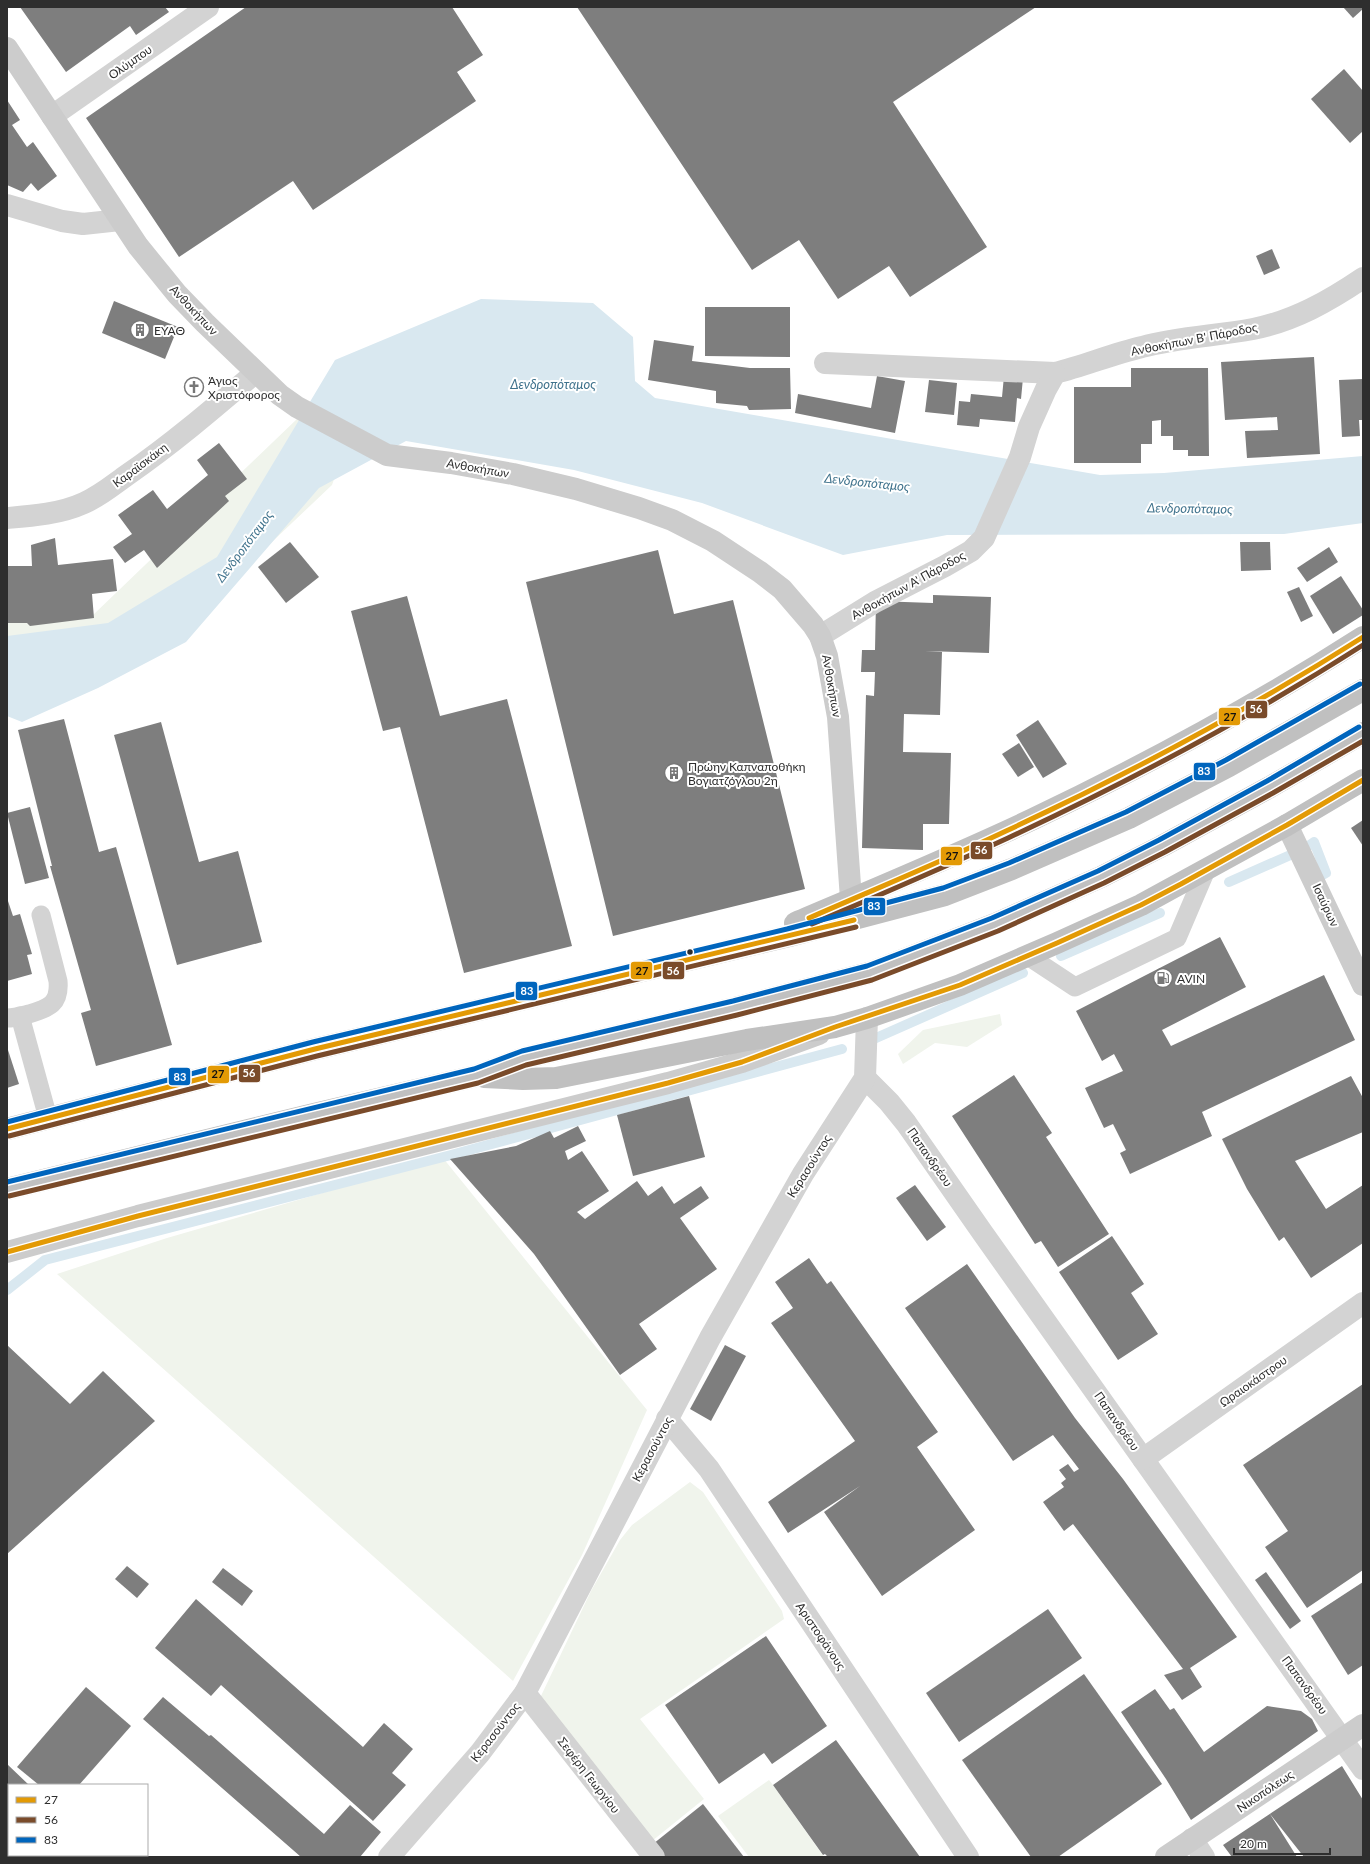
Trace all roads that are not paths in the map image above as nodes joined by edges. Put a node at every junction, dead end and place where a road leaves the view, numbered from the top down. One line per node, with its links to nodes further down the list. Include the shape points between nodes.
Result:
1 (208, 7): 3 (street, Ολύμπου)
2 (7, 48): 3 (street, Ανθοκήπων)
3 (52, 116): 5 (street, Ανθοκήπων)
4 (7, 204): 5 (street, via 62,222 83,224)
5 (120, 220): 8 (street, Ανθοκήπων, via 177,294)
6 (1363, 278): 9 (street, Ανθοκήπων Β' Πάροδος, via 1308,311 1281,321 1254,329 1142,347)
7 (824, 363): 9 (street, Ανθοκήπων Β' Πάροδος)
8 (255, 373): 10 (street, Καραϊσκάκη, via 142,465 102,493 84,503 61,510 36,516); 11 (street, Ανθοκήπων, via 297,406 387,455 451,463 548,482 609,498 672,520 712,541 782,589 804,613)
9 (1055, 373): 11 (street, Ανθοκήπων Α' Πάροδος, via 1029,427 1020,457 984,538 971,551 875,602)
10 (7, 518)
11 (820, 636): 18 (street, Ανθοκήπων, via 827,656 838,717)
12 (1363, 637): 18 (highway, via 1266,696 1141,765 999,834)
13 (1363, 690): 20 (highway, via 1169,798 1006,872 945,895)
14 (1363, 733): 26 (highway, via 1270,787 1101,877 1038,906 911,957 869,973 802,991 524,1058)
15 (1363, 780): 16 (highway)
16 (1287, 825): 17 (highway); 22 (street, Ισαύρων)
17 (1206, 870): 21 (highway, via 1141,905); 21 (lane, via 1177,938 1075,987)
18 (851, 899): 20 (highway)
19 (41, 915): 23 (lane, via 59,990 50,1006)
20 (739, 948): 28 (highway, via 314,1050)
21 (1028, 956): 24 (highway, via 960,985)
22 (1363, 985)
23 (13, 1017): 28 (lane)
24 (867, 1018): 25 (highway); 27 (street)
25 (835, 1027): 26 (highway, via 747,1040 556,1078); 31 (street, via 742,1062 668,1083 80,1231)
26 (476, 1076): 30 (highway)
27 (865, 1078): 33 (street, Κερασούντος, via 782,1210); 34 (street, Παπανδρέου, via 906,1123)
28 (48, 1118): 29 (highway)
29 (7, 1129)
30 (7, 1189)
31 (7, 1252)
32 (1363, 1303): 34 (street, Ωραιοκάστρου)
33 (667, 1419): 35 (street, Κερασούντος); 42 (street, Αριστοφάνoυς, via 709,1468)
34 (1144, 1459): 37 (street, Παπανδρέου)
35 (525, 1693): 40 (street, Κερασούντος, via 480,1752); 41 (street, Σεφέρη Γεωργίου)
36 (1363, 1725): 37 (street, Νικοπόλεως)
37 (1343, 1739): 38 (street, Παπανδρέου); 39 (street, Νικοπόλεως)
38 (1363, 1769)
39 (1198, 1848): 43 (street, Νικοπόλεως)
40 (389, 1857)
41 (654, 1857)
42 (968, 1857)
43 (1166, 1857)

